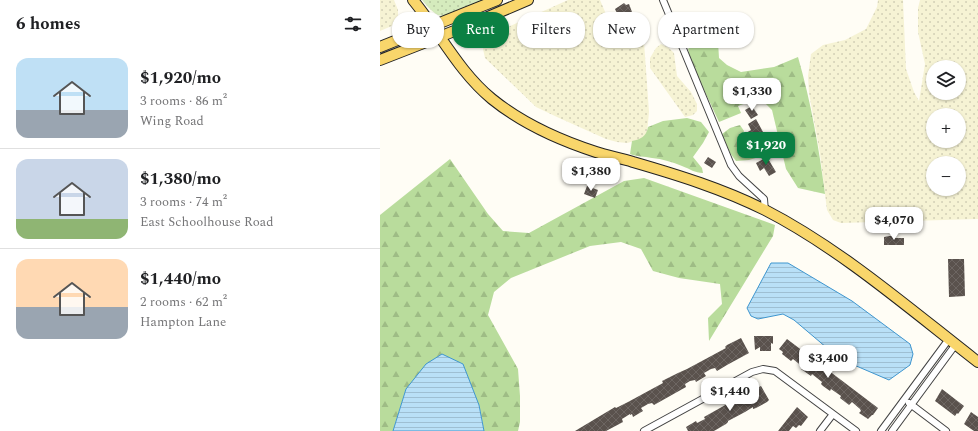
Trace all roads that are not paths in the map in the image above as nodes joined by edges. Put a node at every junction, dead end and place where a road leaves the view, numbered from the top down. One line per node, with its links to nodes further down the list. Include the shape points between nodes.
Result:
1 (413, 0): 5 (main road)
2 (497, 0): 6 (main road)
3 (528, 0): 7 (main road)
4 (663, 0): 13 (street, via 731,165 764,200)
5 (423, 12)
6 (444, 21)
7 (444, 35)
8 (392, 42): 10 (main road)
9 (444, 44): 13 (main road, via 491,98 545,133 592,151 686,178)
10 (380, 47)
11 (411, 48): 12 (main road)
12 (380, 60)
13 (765, 211): 14 (main road, via 830,249)
14 (953, 342): 15 (main road); 16 (street); 17 (street)
15 (978, 362)
16 (905, 400): 17 (street); 22 (street)
17 (911, 405): 23 (street); 24 (street)
18 (833, 414): 19 (street, via 775,371 763,369 752,372); 20 (street); 21 (street)
19 (644, 431)
20 (820, 431)
21 (856, 431)
22 (881, 431)
23 (892, 431)
24 (946, 431)

